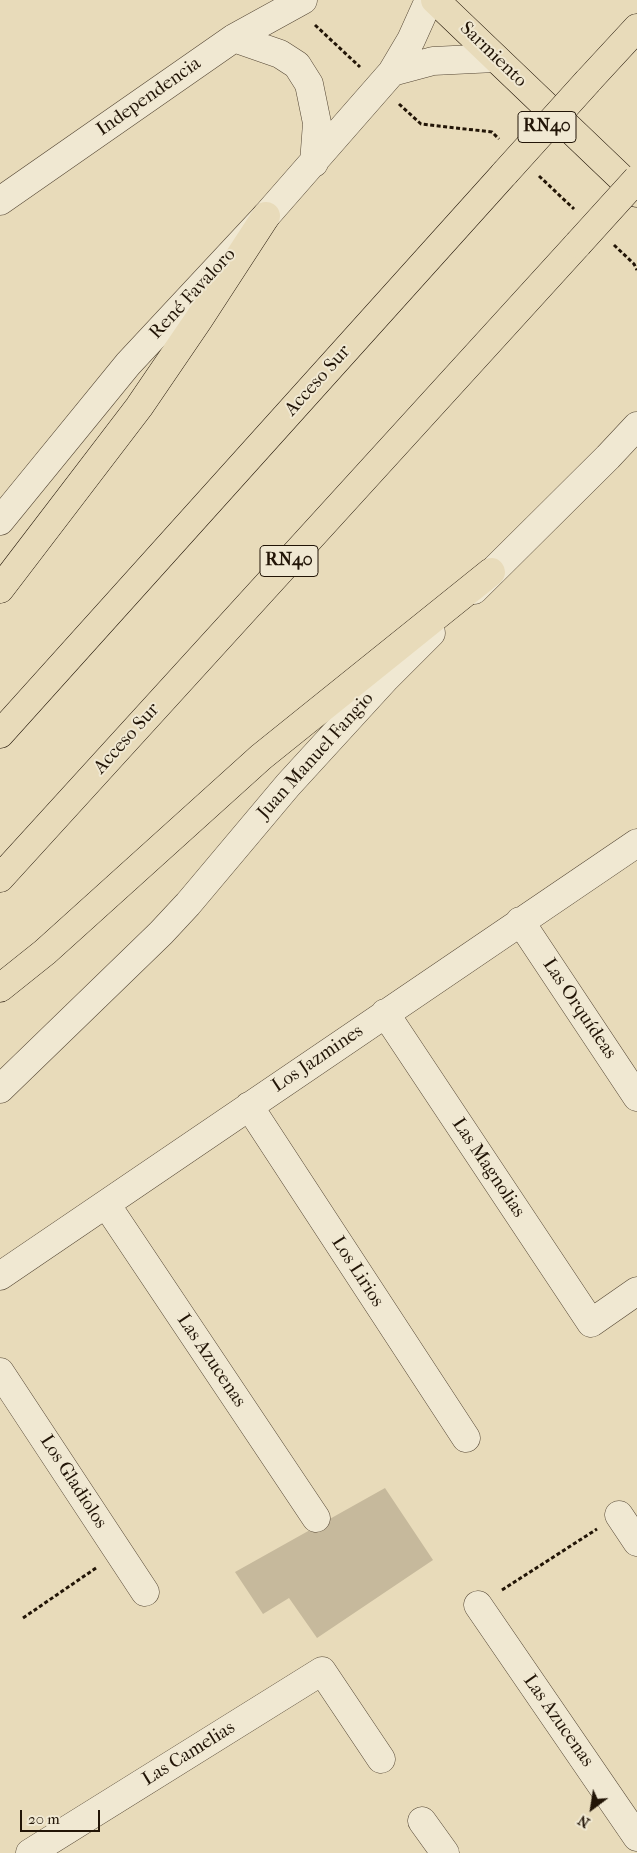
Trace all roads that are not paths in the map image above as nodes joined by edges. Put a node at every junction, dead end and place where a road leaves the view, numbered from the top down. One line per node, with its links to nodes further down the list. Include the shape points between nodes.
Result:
1 (429, 0): 7 (street, René Favaloro, via 411,40)
2 (436, 0): 6 (main road, Sarmiento)
3 (298, 2): 5 (street, Independencia)
4 (637, 28): 17 (main road, Acceso Sur / RN40, bridge)
5 (234, 38): 8 (street, via 280,54 297,65 309,84 317,123); 11 (street, Independencia)
6 (495, 58): 7 (street, via 433,61); 10 (main road, Sarmiento)
7 (386, 79): 8 (street, René Favaloro)
8 (314, 162): 12 (street, René Favaloro)
9 (637, 179): 19 (main road, Acceso Sur / RN40, bridge)
10 (637, 193)
11 (0, 201)
12 (266, 216): 14 (street, René Favaloro, via 128,364); 16 (main road, via 139,407)
13 (637, 426): 15 (street, Juan Manuel Fangio)
14 (0, 521)
15 (491, 572): 21 (main road, via 261,757 45,952); 23 (street, Juan Manuel Fangio, via 386,678 161,933)
16 (0, 589)
17 (0, 734)
18 (637, 843): 20 (street, Los Jazmines)
19 (0, 878)
20 (520, 921): 22 (street, Los Jazmines); 24 (street, Las Orquídeas)
21 (0, 988)
22 (385, 1013): 25 (street, Los Jazmines); 28 (street, Las Magnolias, via 591,1323)
23 (0, 1089)
24 (637, 1097)
25 (249, 1106): 26 (street, Los Jazmines); 30 (street, Los Lirios)
26 (106, 1204): 27 (street, Los Jazmines); 32 (street, Las Azucenas)
27 (0, 1276)
28 (637, 1291)
29 (0, 1372): 34 (street, Los Gladiolos)
30 (466, 1438)
31 (619, 1515): 33 (street)
32 (316, 1518)
33 (637, 1542)
34 (145, 1592)
35 (478, 1606): 38 (street, Las Azucenas)
36 (381, 1759): 40 (street, Las Camelias, via 322,1671)
37 (422, 1821): 39 (street)
38 (637, 1837)
39 (439, 1851)
40 (30, 1853)

